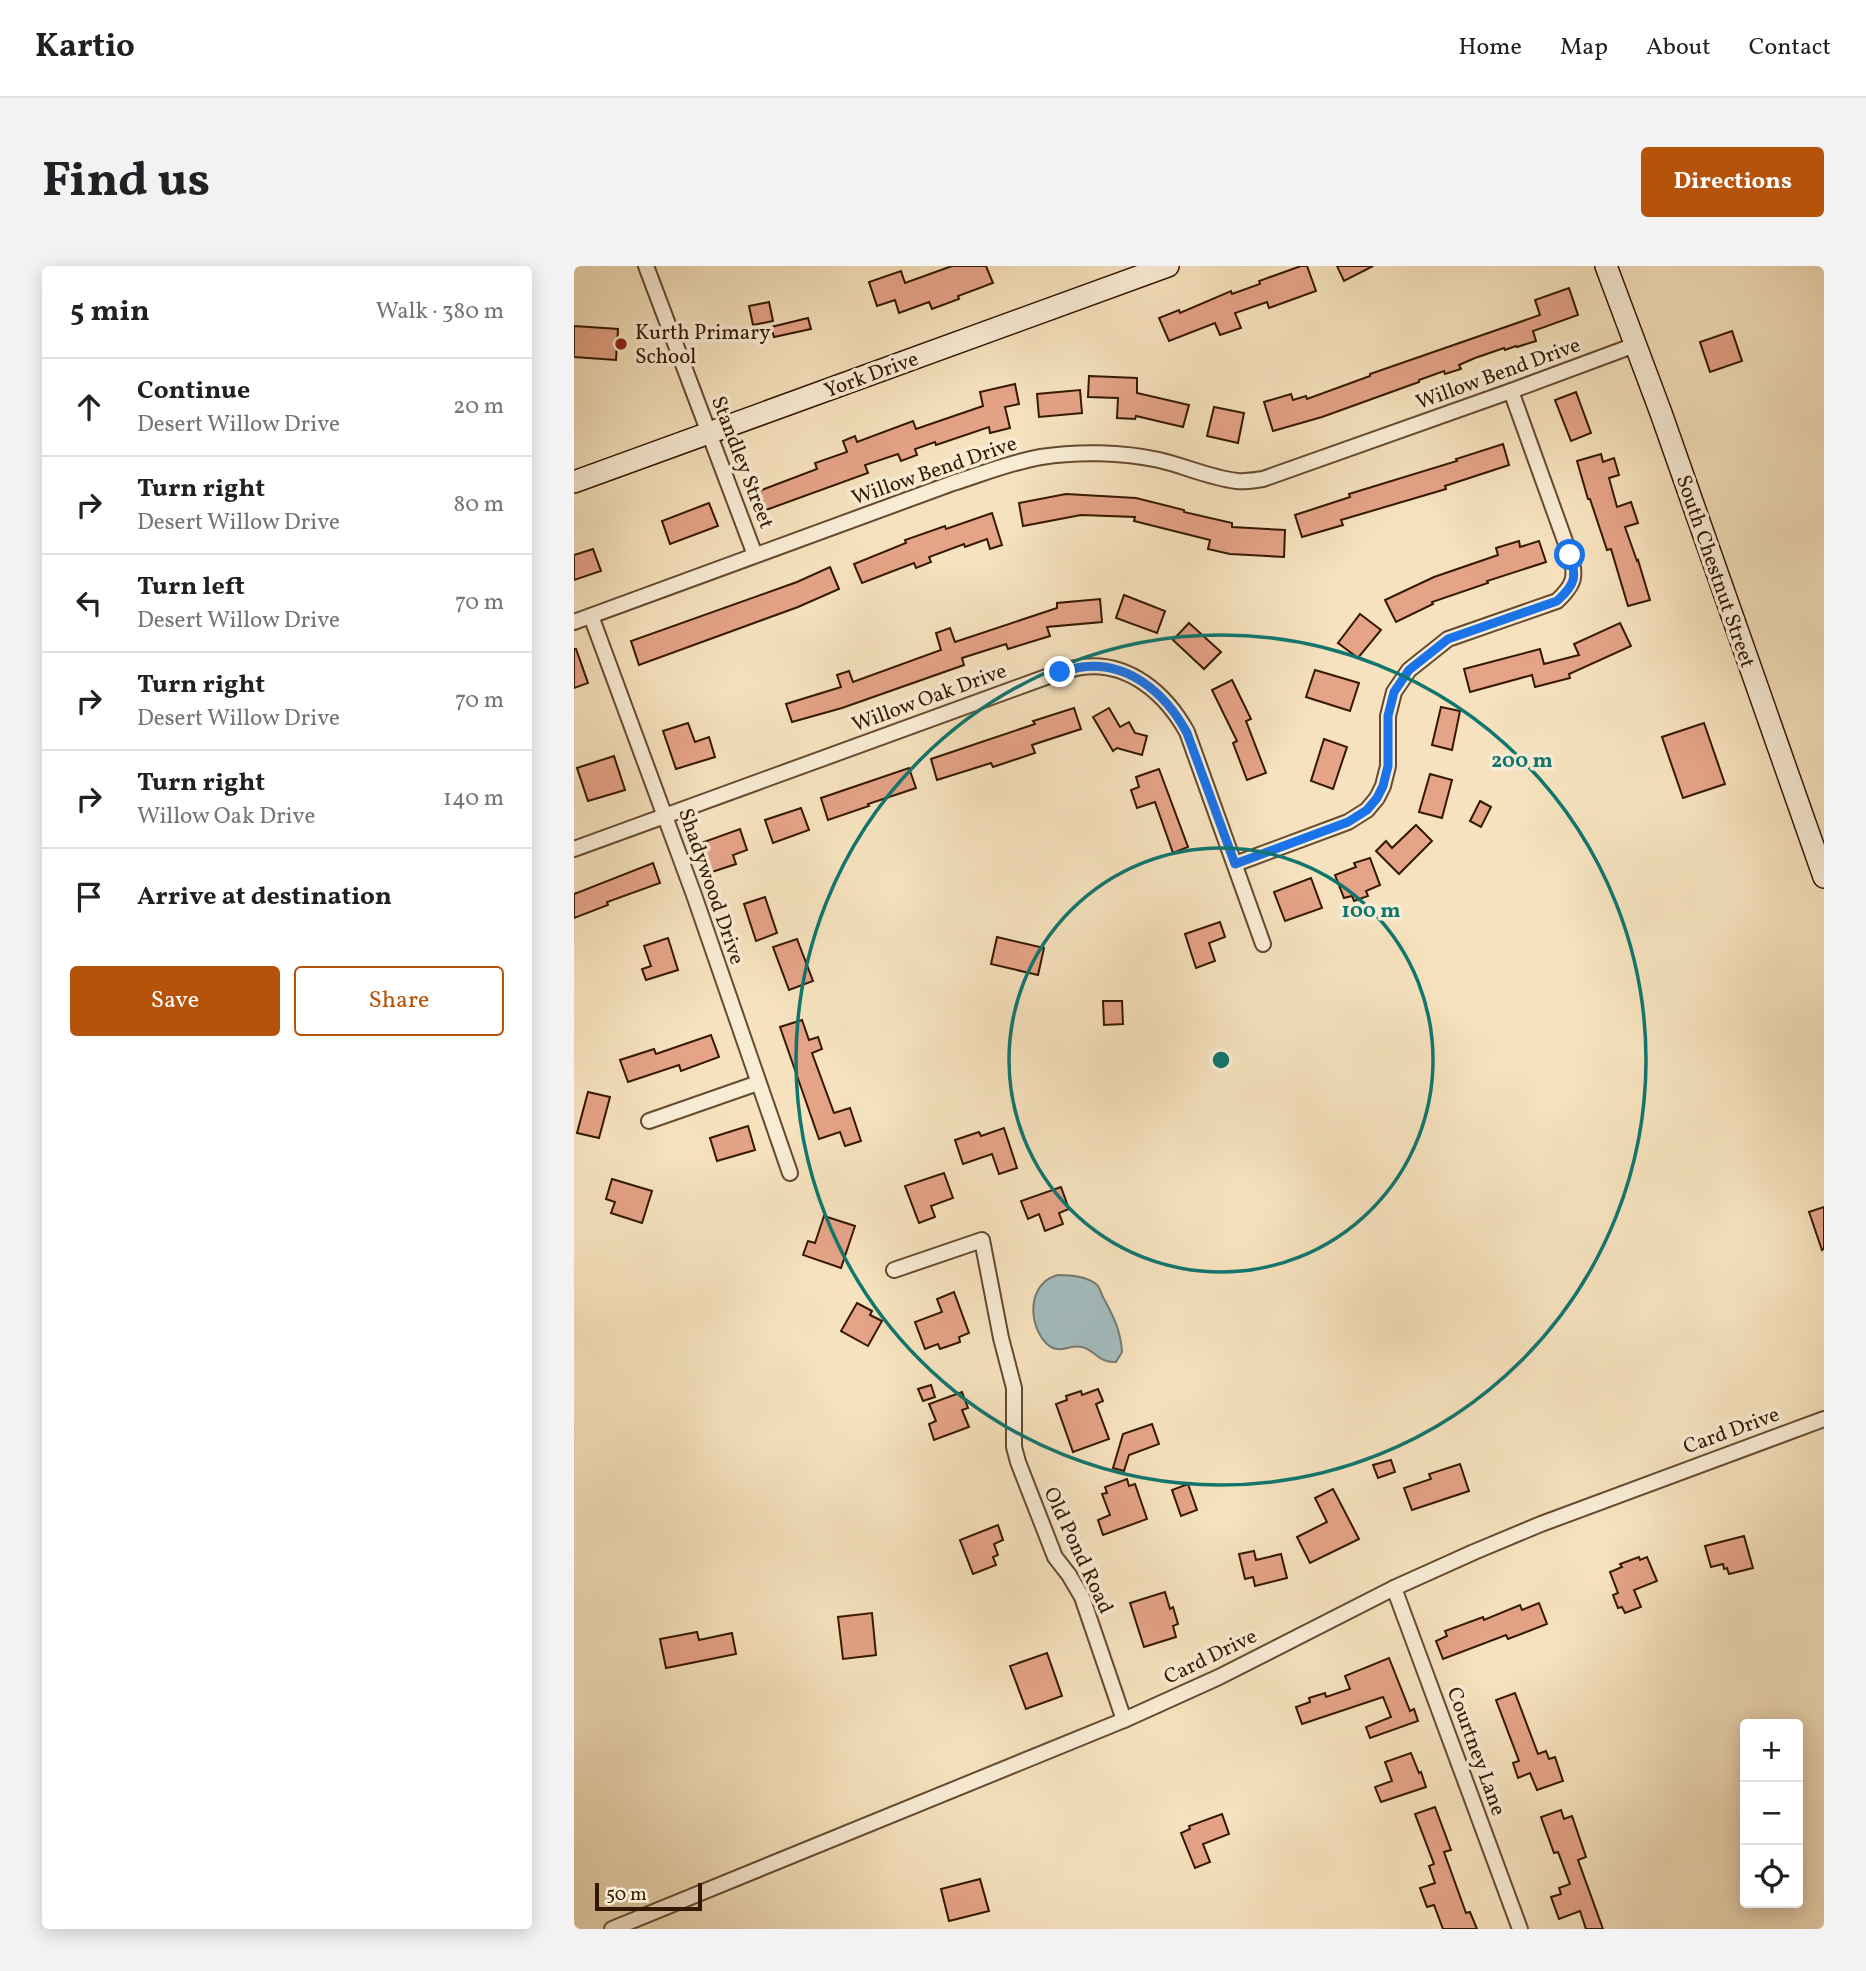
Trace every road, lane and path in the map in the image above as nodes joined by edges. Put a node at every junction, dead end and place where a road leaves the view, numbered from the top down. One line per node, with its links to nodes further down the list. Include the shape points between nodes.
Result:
1 (646, 266): 6 (street, Standley Street)
2 (1168, 266): 6 (main road, York Drive)
3 (1606, 266): 4 (main road, South Chestnut Street)
4 (1635, 345): 5 (street, Willow Bend Drive); 14 (main road, South Chestnut Street)
5 (1511, 391): 8 (street, Willow Bend Drive, via 1263,479 1238,481 1158,460 1110,454 1041,457); 13 (street, via 1575,570 1573,582 1557,601 1448,639 1409,670 1394,692 1388,716 1388,766 1383,786 1367,810 1348,822)
6 (710, 433): 7 (main road, York Drive); 8 (street, Standley Street)
7 (574, 482)
8 (755, 555): 9 (street, Willow Bend Drive)
9 (591, 616): 10 (street, Willow Bend Drive); 11 (street, Shadywood Drive)
10 (574, 622)
11 (665, 817): 12 (street, Willow Oak Drive); 13 (street, Willow Oak Drive, via 1060,672 1101,667 1143,681 1177,715); 16 (street, Shadywood Drive)
12 (574, 849)
13 (1235, 864): 15 (street, Willow Oak Drive)
14 (1824, 877)
15 (1263, 944)
16 (758, 1083): 17 (street); 18 (street, Shadywood Drive)
17 (649, 1121)
18 (790, 1173)
19 (894, 1270): 22 (street, Old Pond Road, via 982,1240 1014,1388 1018,1462 1055,1558 1083,1597)
20 (1824, 1419): 21 (street, Card Drive, via 1541,1524)
21 (1394, 1588): 22 (street, Card Drive); 24 (street, Courtney Lane)
22 (1124, 1720): 23 (street, Card Drive)
23 (612, 1929)
24 (1520, 1929)

